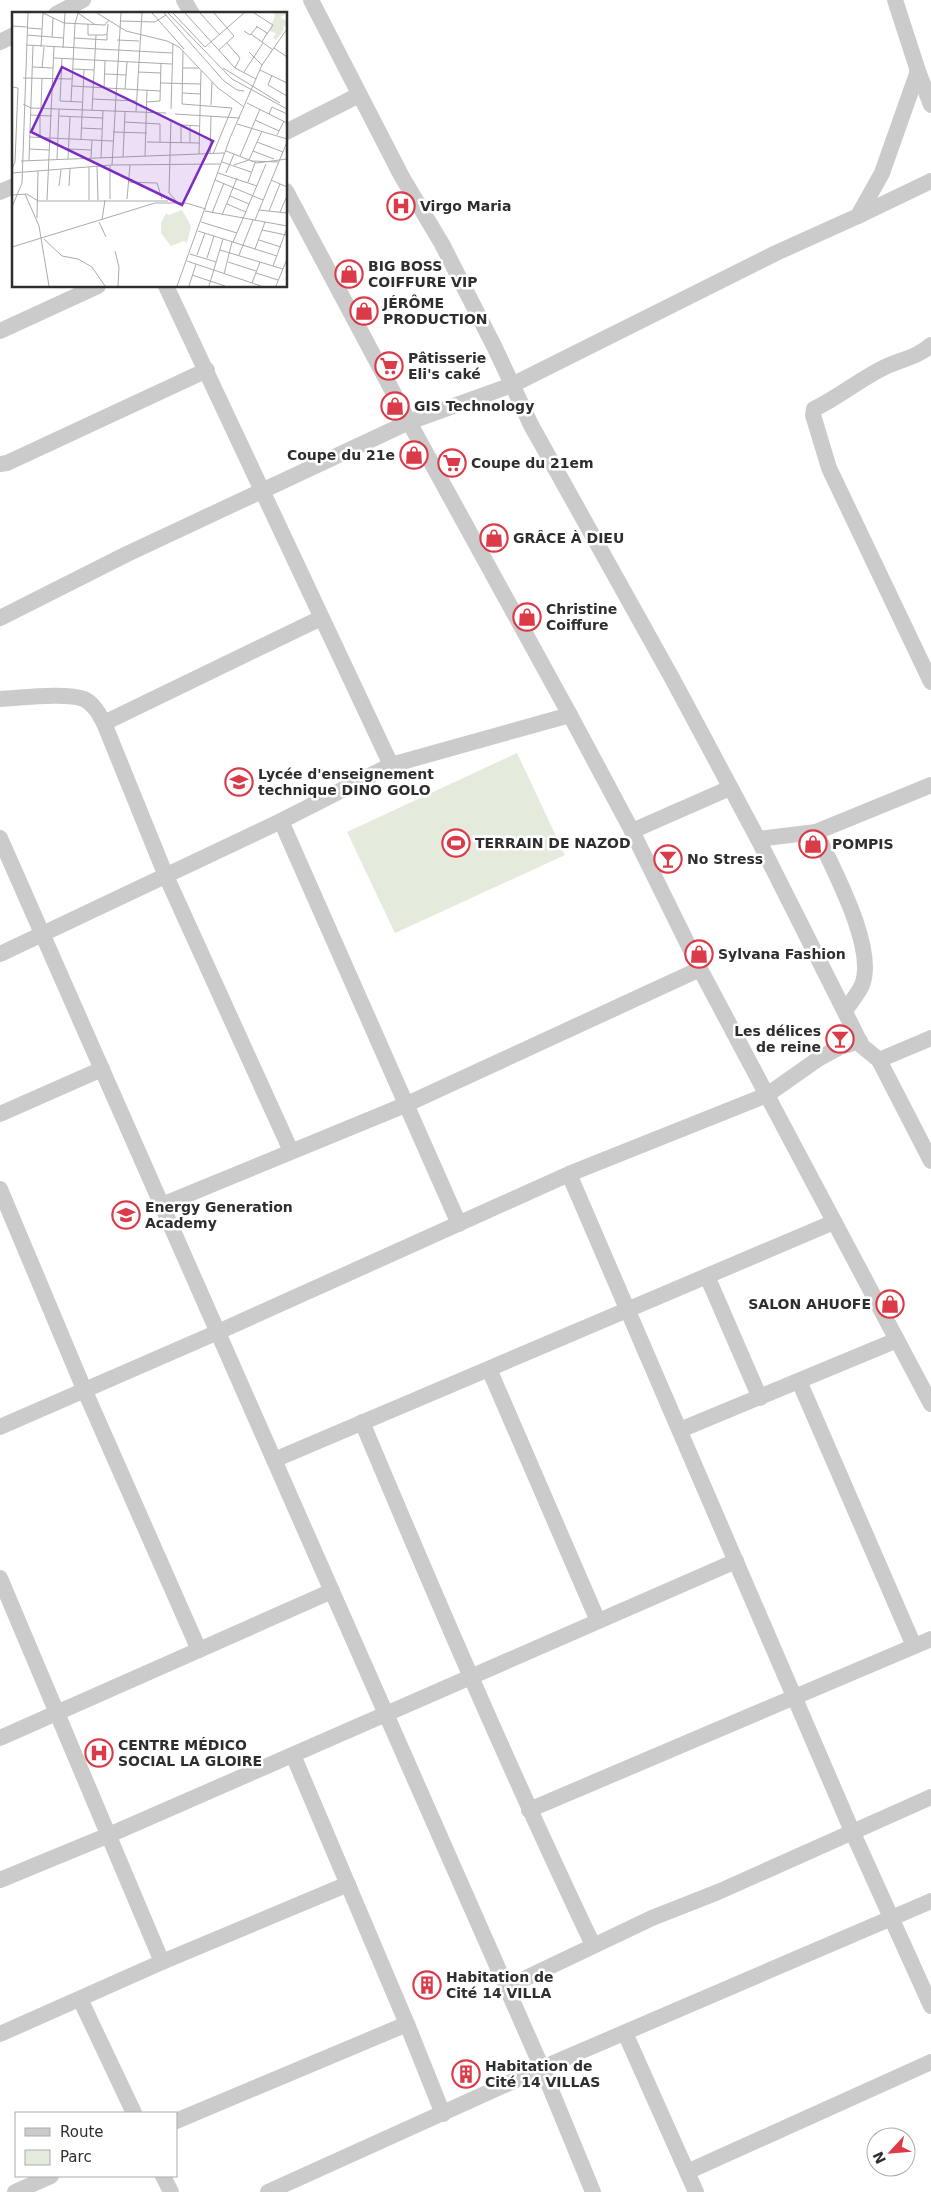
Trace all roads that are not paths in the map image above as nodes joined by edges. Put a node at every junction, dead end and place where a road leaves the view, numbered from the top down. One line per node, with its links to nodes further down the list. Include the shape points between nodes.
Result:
1 (83, 0): 5 (street)
2 (184, 0): 6 (street)
3 (311, 0): 10 (street)
4 (895, 0): 9 (street)
5 (60, 12)
6 (191, 12)
7 (12, 36): 8 (street)
8 (0, 42)
9 (918, 71): 11 (street); 17 (street, via 882,173)
10 (360, 94): 12 (street); 23 (street, via 402,177 442,244)
11 (931, 105)
12 (288, 131)
13 (931, 181): 17 (street)
14 (12, 187): 15 (street)
15 (0, 192)
16 (288, 195): 24 (street)
17 (858, 216): 23 (street, via 776,253)
18 (94, 288): 20 (street)
19 (167, 288): 22 (street)
20 (0, 331)
21 (931, 346): 29 (street, via 861,380 814,409 813,415 829,468)
22 (207, 370): 25 (street); 26 (street)
23 (512, 385): 24 (street); 35 (street)
24 (409, 422): 26 (street); 31 (street)
25 (0, 464)
26 (263, 491): 27 (street); 28 (street)
27 (0, 618)
28 (321, 618): 32 (street); 33 (street)
29 (931, 682)
30 (0, 699): 32 (street, via 63,696 84,700 96,708)
31 (570, 715): 33 (street); 37 (street)
32 (104, 723): 41 (street)
33 (391, 765): 36 (street)
34 (931, 785): 38 (street)
35 (730, 788): 37 (street); 40 (street)
36 (280, 821): 41 (street); 51 (street)
37 (632, 831): 44 (street)
38 (816, 832): 40 (street); 45 (street, via 863,943 865,972 862,984)
39 (0, 838): 42 (street)
40 (758, 838): 45 (street)
41 (166, 876): 42 (street); 53 (street)
42 (42, 934): 43 (street); 49 (street)
43 (0, 954)
44 (700, 969): 50 (street); 51 (street)
45 (845, 1011): 47 (street)
46 (931, 1038): 48 (street)
47 (861, 1043): 48 (street); 50 (street, via 840,1047 818,1059)
48 (879, 1060): 54 (street)
49 (102, 1070): 52 (street); 57 (street)
50 (767, 1095): 55 (street); 58 (street)
51 (405, 1104): 53 (street); 59 (street)
52 (0, 1114)
53 (291, 1151): 57 (street)
54 (931, 1161)
55 (569, 1174): 59 (street); 61 (street)
56 (0, 1190): 66 (street)
57 (162, 1205): 62 (street)
58 (834, 1222): 60 (street); 63 (street)
59 (459, 1224): 62 (street)
60 (707, 1276): 61 (street); 67 (street)
61 (628, 1309): 64 (street); 71 (street)
62 (218, 1332): 66 (street); 72 (street)
63 (897, 1340): 65 (street); 68 (street)
64 (488, 1369): 69 (street); 76 (street)
65 (799, 1381): 67 (street); 78 (street)
66 (84, 1390): 70 (street); 79 (street)
67 (760, 1398): 71 (street)
68 (931, 1404)
69 (362, 1422): 72 (street); 80 (street)
70 (0, 1426)
71 (680, 1430): 73 (street)
72 (274, 1460): 75 (street)
73 (736, 1561): 76 (street); 81 (street)
74 (0, 1578): 82 (street)
75 (332, 1591): 79 (street); 83 (street)
76 (598, 1621): 80 (street)
77 (931, 1639): 78 (street)
78 (914, 1646): 81 (street)
79 (199, 1650): 82 (street)
80 (470, 1677): 83 (street); 87 (street)
81 (795, 1697): 87 (street); 88 (street)
82 (57, 1713): 84 (street); 89 (street)
83 (386, 1714): 85 (street); 96 (street)
84 (0, 1738)
85 (293, 1755): 89 (street); 91 (street)
86 (931, 1797): 88 (street)
87 (529, 1810): 94 (street)
88 (852, 1831): 93 (street); 94 (street)
89 (109, 1836): 90 (street); 95 (street)
90 (0, 1880)
91 (348, 1884): 95 (street); 99 (street)
92 (931, 1901): 93 (street)
93 (893, 1918): 98 (street); 100 (street)
94 (593, 1945): 96 (street)
95 (162, 1962): 97 (street)
96 (507, 1988): 103 (street)
97 (80, 1999): 101 (street); 104 (street)
98 (931, 2006)
99 (407, 2024): 105 (street); 106 (street)
100 (626, 2033): 103 (street); 107 (street)
101 (0, 2034)
102 (931, 2062): 107 (street)
103 (542, 2068): 105 (street); 113 (street)
104 (134, 2112)
105 (443, 2114): 112 (street)
106 (178, 2120)
107 (687, 2172): 114 (street)
108 (50, 2177): 110 (street)
109 (164, 2177): 111 (street)
110 (15, 2192)
111 (171, 2192)
112 (268, 2192)
113 (593, 2192)
114 (696, 2192)

